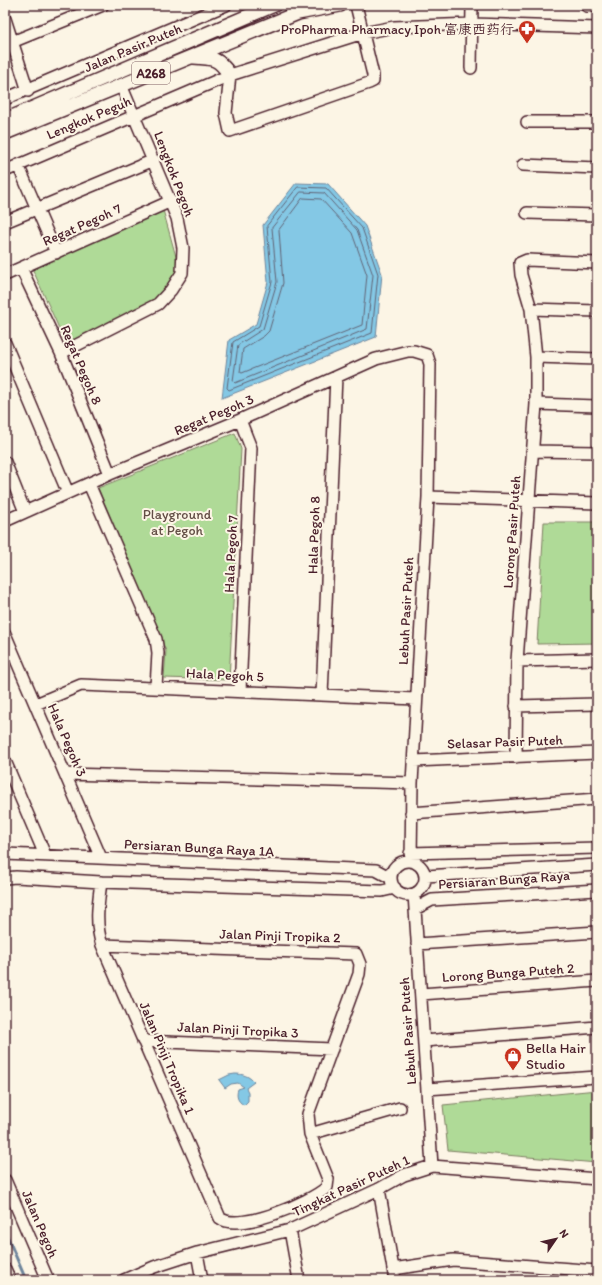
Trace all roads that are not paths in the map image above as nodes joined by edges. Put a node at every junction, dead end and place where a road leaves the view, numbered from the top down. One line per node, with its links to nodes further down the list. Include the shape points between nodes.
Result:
1 (103, 5): 15 (street)
2 (195, 5): 10 (street)
3 (226, 5): 10 (street)
4 (274, 5): 23 (main road, Jalan Pasir Puteh / A268)
5 (340, 5): 16 (main road, Jalan Pasir Puteh / A268, via 298,13)
6 (356, 5): 14 (street)
7 (472, 5): 12 (street)
8 (587, 5): 9 (main road)
9 (597, 6)
10 (202, 15): 20 (street)
11 (5, 19): 15 (street)
12 (472, 24): 13 (street, Lengkok Peguh); 14 (street, Lengkok Peguh, via 394,27); 17 (street)
13 (596, 29)
14 (363, 33): 18 (street, Lengkok Peguh); 18 (street, via 373,81 230,130 226,122 226,113)
15 (12, 42): 20 (street)
16 (189, 57): 18 (main road, via 221,62); 19 (main road, Jalan Pasir Puteh / A268)
17 (471, 68)
18 (230, 75): 22 (street, Lengkok Peguh)
19 (121, 85): 22 (street, Lengkok Pegoh); 26 (main road, Jalan Pasir Puteh / A268)
20 (28, 91): 21 (street)
21 (5, 100)
22 (134, 115): 27 (street, Lengkok Pegoh); 28 (street, Lengkok Peguh)
23 (5, 120)
24 (527, 122): 25 (street)
25 (597, 122)
26 (5, 133)
27 (154, 160): 32 (street, Lengkok Pegoh); 33 (street)
28 (18, 165): 31 (street, Lengkok Peguh); 33 (street)
29 (523, 165): 30 (street)
30 (597, 168)
31 (5, 171)
32 (171, 201): 37 (street, Regat Pegoh 7); 44 (street, Lengkok Pegoh, via 183,248 182,273 171,290 158,304)
33 (36, 208): 36 (street); 37 (street)
34 (527, 213): 35 (street)
35 (597, 215)
36 (5, 222)
37 (56, 253): 39 (street, Regat Pegoh 7)
38 (597, 263): 41 (street, Lorong Pasir Puteh, via 527,260 520,263)
39 (21, 268): 40 (street, Regat Pegoh 7); 44 (street, Regat Pegoh 8)
40 (5, 275)
41 (531, 309): 42 (street); 45 (street, Lorong Pasir Puteh)
42 (597, 311)
43 (5, 343): 57 (street)
44 (61, 353): 55 (street, Regat Pegoh 8)
45 (536, 357): 46 (street); 49 (street, Lorong Pasir Puteh)
46 (597, 359)
47 (430, 364): 48 (street, Regat Pegoh 3, via 423,353 408,351 376,359); 58 (street, Lebuh Pasir Puteh)
48 (336, 377): 51 (street, Regat Pegoh 3); 68 (street, Hala Pegoh 8)
49 (536, 404): 50 (street); 52 (street, Lorong Pasir Puteh)
50 (597, 406)
51 (240, 420): 55 (street, Regat Pegoh 3); 67 (street, Hala Pegoh 7, via 251,448)
52 (532, 451): 53 (street); 59 (street, Lorong Pasir Puteh)
53 (597, 452)
54 (6, 465): 61 (street)
55 (110, 474): 56 (street, Regat Pegoh 3)
56 (89, 484): 57 (street, Regat Pegoh 3); 66 (street, via 156,639)
57 (68, 493): 61 (street, Regat Pegoh 3)
58 (428, 497): 59 (street); 69 (street, Lebuh Pasir Puteh)
59 (530, 500): 60 (street); 65 (street, Lorong Pasir Puteh)
60 (597, 503)
61 (25, 512): 62 (street, Regat Pegoh 3)
62 (5, 521)
63 (5, 634): 70 (street, Hala Pegoh 3)
64 (597, 659): 65 (street)
65 (517, 661): 72 (street, Lorong Pasir Puteh)
66 (156, 687): 67 (street, Hala Pegoh 5); 70 (street, Hala Pegoh 5, via 81,685)
67 (240, 691): 68 (street, Hala Pegoh 5)
68 (322, 695): 69 (street, Hala Pegoh 5)
69 (416, 699): 75 (street, Lebuh Pasir Puteh)
70 (36, 704): 77 (street, Hala Pegoh 3)
71 (597, 704): 72 (street)
72 (516, 706): 74 (street, Lorong Pasir Puteh)
73 (597, 752): 74 (street, Selasar Pasir Puteh)
74 (516, 757): 75 (street, Selasar Pasir Puteh)
75 (414, 760): 78 (street, Lebuh Pasir Puteh)
76 (5, 761): 83 (street)
77 (66, 774): 78 (street); 85 (street, Hala Pegoh 3)
78 (412, 783): 80 (street, Lebuh Pasir Puteh)
79 (597, 799): 80 (street)
80 (411, 813): 84 (street, Lebuh Pasir Puteh)
81 (597, 848): 84 (street)
82 (5, 854): 83 (street, Persiaran Bunga Raya 1A)
83 (45, 855): 85 (street, Persiaran Bunga Raya 1A)
84 (411, 856): 87 (street, via 423,868); 90 (street, via 392,870)
85 (101, 858): 90 (street, Persiaran Bunga Raya 1A, via 376,870)
86 (597, 865): 87 (street, Persiaran Bunga Raya)
87 (426, 876): 92 (street, via 423,887)
88 (5, 878): 89 (street)
89 (101, 882): 90 (street, via 382,891); 96 (street, Jalan Pinji Tropika 1, via 97,910 98,933)
90 (393, 883): 92 (street, via 407,895)
91 (597, 890): 93 (street, Persiaran Bunga Raya, via 432,900)
92 (414, 894): 93 (street, Lebuh Pasir Puteh)
93 (415, 909): 95 (street, Lebuh Pasir Puteh)
94 (597, 932): 95 (street)
95 (417, 944): 98 (street, Lebuh Pasir Puteh)
96 (102, 945): 100 (street, Jalan Pinji Tropika 1); 102 (street, Jalan Pinji Tropika 2, via 356,954 360,964 359,974)
97 (597, 981): 98 (street, Lorong Bunga Puteh 2)
98 (421, 994): 101 (street, Lebuh Pasir Puteh)
99 (597, 1028): 101 (street)
100 (144, 1041): 102 (street, Jalan Pinji Tropika 3); 106 (street, Jalan Pinji Tropika 1, via 220,1218 225,1222 242,1222 291,1209 327,1187 328,1179)
101 (424, 1041): 104 (street, Lebuh Pasir Puteh)
102 (332, 1049): 106 (street, via 308,1114)
103 (597, 1077): 104 (street)
104 (427, 1089): 107 (street, Lebuh Pasir Puteh)
105 (400, 1108): 106 (street)
106 (310, 1134)
107 (432, 1166): 108 (street, Tingkat Pasir Puteh 1); 110 (street, Tingkat Pasir Puteh 1, via 404,1175)
108 (597, 1179)
109 (5, 1180): 117 (street, Jalan Pegoh)
110 (379, 1189): 111 (street, Tingkat Pasir Puteh 1); 115 (street)
111 (290, 1230): 112 (street, Tingkat Pasir Puteh 1); 120 (street)
112 (197, 1253): 118 (street, Tingkat Pasir Puteh 1); 119 (street)
113 (5, 1269): 116 (street)
114 (597, 1271): 115 (street, via 453,1260)
115 (394, 1275)
116 (10, 1280)
117 (48, 1280)
118 (124, 1280)
119 (202, 1280)
120 (299, 1280)

